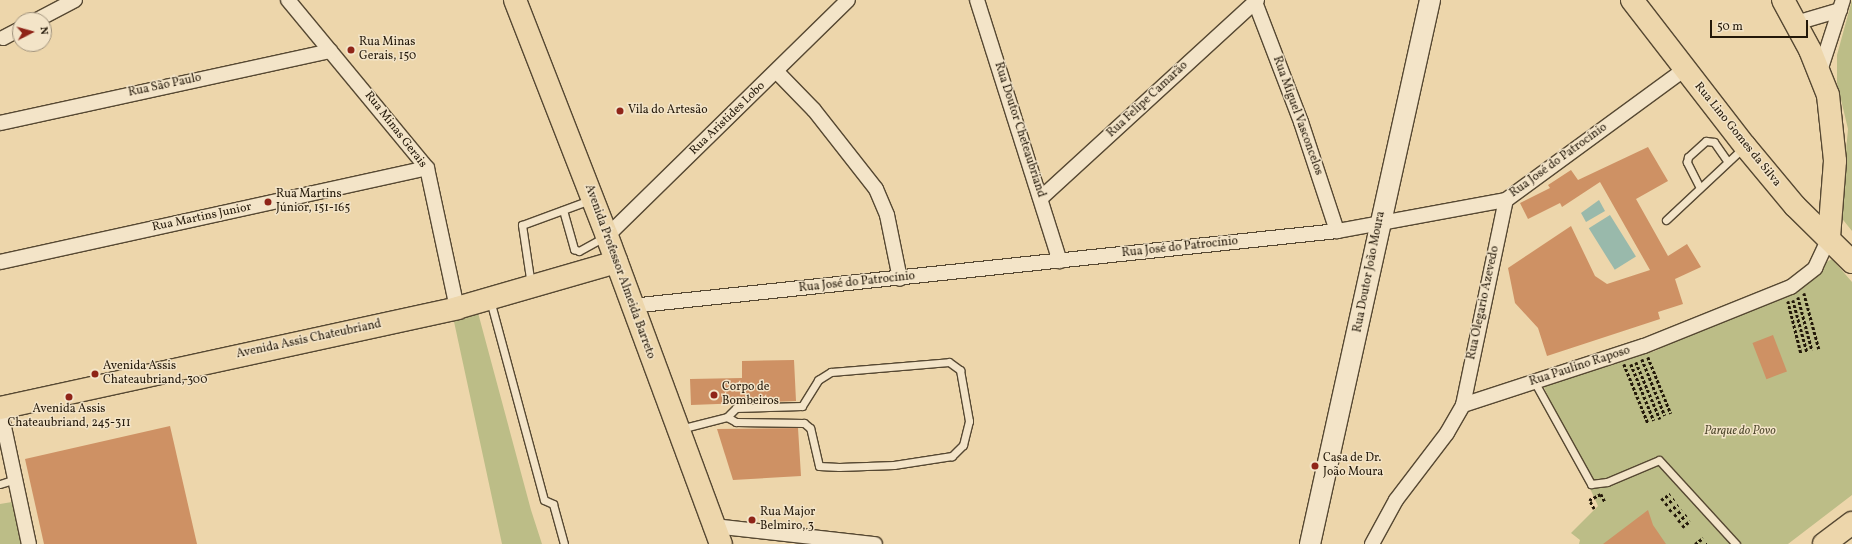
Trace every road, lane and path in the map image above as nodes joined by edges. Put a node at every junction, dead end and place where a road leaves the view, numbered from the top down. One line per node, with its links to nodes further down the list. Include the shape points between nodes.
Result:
1 (75, 0): 11 (street)
2 (288, 0): 15 (street, Rua Minas Gerais)
3 (515, 0): 25 (main road, Avenida Professor Almeida Barreto)
4 (848, 0): 18 (street, Rua Aristides Lobo)
5 (978, 0): 24 (street, Rua Doutor Cheteaubriand)
6 (1430, 0): 29 (main road, Rua Doutor João Moura)
7 (1632, 0): 16 (main road, Rua Lino Gomes da Silva)
8 (1783, 0): 12 (main road)
9 (1256, 1): 24 (street, Rua Felipe Camarão); 30 (street, Rua Miguel Vasconcelos, via 1301,122)
10 (1841, 5): 12 (street); 17 (street)
11 (52, 12)
12 (1796, 23): 17 (main road)
13 (12, 33): 14 (street)
14 (3, 38)
15 (330, 51): 19 (street, Rua São Paulo); 22 (street, Rua Minas Gerais)
16 (1685, 69): 20 (main road, Rua Lino Gomes da Silva); 26 (street, Rua José do Patrocínio)
17 (1820, 71): 32 (main road, via 1834,129)
18 (777, 72): 31 (street, Rua Aristides Lobo); 37 (street, via 814,110 876,188 888,222)
19 (0, 123)
20 (1744, 146): 21 (lane); 32 (main road, Rua Lino Gomes da Silva, via 1795,206)
21 (1728, 162): 23 (lane); 23 (lane, via 1711,140 1697,149 1687,162)
22 (427, 168): 34 (street, Rua Martins Junior); 44 (street, Rua Minas Gerais)
23 (1699, 186): 28 (lane)
24 (1041, 198): 33 (street, Rua Doutor Cheteaubriand)
25 (593, 200): 27 (lane); 31 (main road, Avenida Professor Almeida Barreto)
26 (1506, 200): 29 (street, Rua José do Patrocínio); 56 (street, Rua Olegario Azevedo)
27 (562, 210): 31 (lane, via 576,251); 38 (lane, via 522,225)
28 (1666, 220)
29 (1379, 222): 30 (street, Rua José do Patrocínio); 87 (main road, Rua Doutor João Moura)
30 (1337, 231): 33 (street, Rua José do Patrocínio)
31 (607, 236): 35 (main road, Avenida Professor Almeida Barreto)
32 (1829, 238): 36 (main road, Rua Lino Gomes da Silva); 55 (street, Rua Paulino Raposo, via 1815,268 1791,287 1644,346)
33 (1060, 261): 37 (street, Rua José do Patrocínio)
34 (0, 262)
35 (616, 262): 38 (main road, Avenida Assis Chateubriand); 43 (main road, Avenida Professor Almeida Barreto)
36 (1852, 262)
37 (900, 280): 43 (street, Rua José do Patrocínio)
38 (532, 287): 42 (main road, Avenida Assis Chateubriand)
39 (1803, 290): 46 (path)
40 (1797, 292): 47 (path)
41 (1791, 294): 48 (path)
42 (490, 300): 44 (main road, Avenida Assis Chateubriand); 85 (lane, via 544,500 553,504)
43 (631, 306): 64 (main road, Avenida Professor Almeida Barreto)
44 (457, 308): 57 (main road, Avenida Assis Chateubriand)
45 (1790, 312): 49 (path)
46 (1819, 349)
47 (1812, 350)
48 (1807, 352)
49 (1801, 353)
50 (1648, 358): 58 (path)
51 (1643, 360): 59 (path)
52 (1637, 362): 61 (path)
53 (1631, 365): 62 (path)
54 (1625, 367): 63 (path)
55 (1534, 381): 56 (street, Rua Paulino Raposo); 90 (lane, via 1590,484 1606,482 1659,460)
56 (1463, 405): 88 (street, via 1447,433 1396,500)
57 (0, 408): 65 (street)
58 (1671, 414)
59 (1665, 416)
60 (727, 417): 60 (lane, via 736,422 804,423 810,428 819,466 839,467 952,456 963,445 969,421 960,370 949,362 831,372 818,380 802,406 736,408); 64 (lane)
61 (1660, 418)
62 (1654, 421)
63 (1648, 423)
64 (678, 430): 82 (main road, Avenida Professor Almeida Barreto)
65 (16, 479): 66 (lane); 84 (street)
66 (0, 484)
67 (1670, 494): 69 (path)
68 (1674, 499): 72 (path)
69 (1661, 500)
70 (1605, 502): 73 (path, via 1601,494 1589,500)
71 (1678, 504): 75 (path)
72 (1665, 505)
73 (1594, 508)
74 (1682, 510): 77 (path)
75 (1669, 511)
76 (1686, 515): 79 (path)
77 (1674, 516)
78 (1690, 521): 80 (path)
79 (1678, 522)
80 (1682, 527)
81 (1850, 531): 91 (main road)
82 (717, 535): 86 (street)
83 (1703, 538): 89 (path)
84 (30, 544)
85 (564, 544)
86 (875, 544)
87 (1310, 544)
88 (1372, 544)
89 (1695, 544)
90 (1736, 544)
91 (1824, 544)

